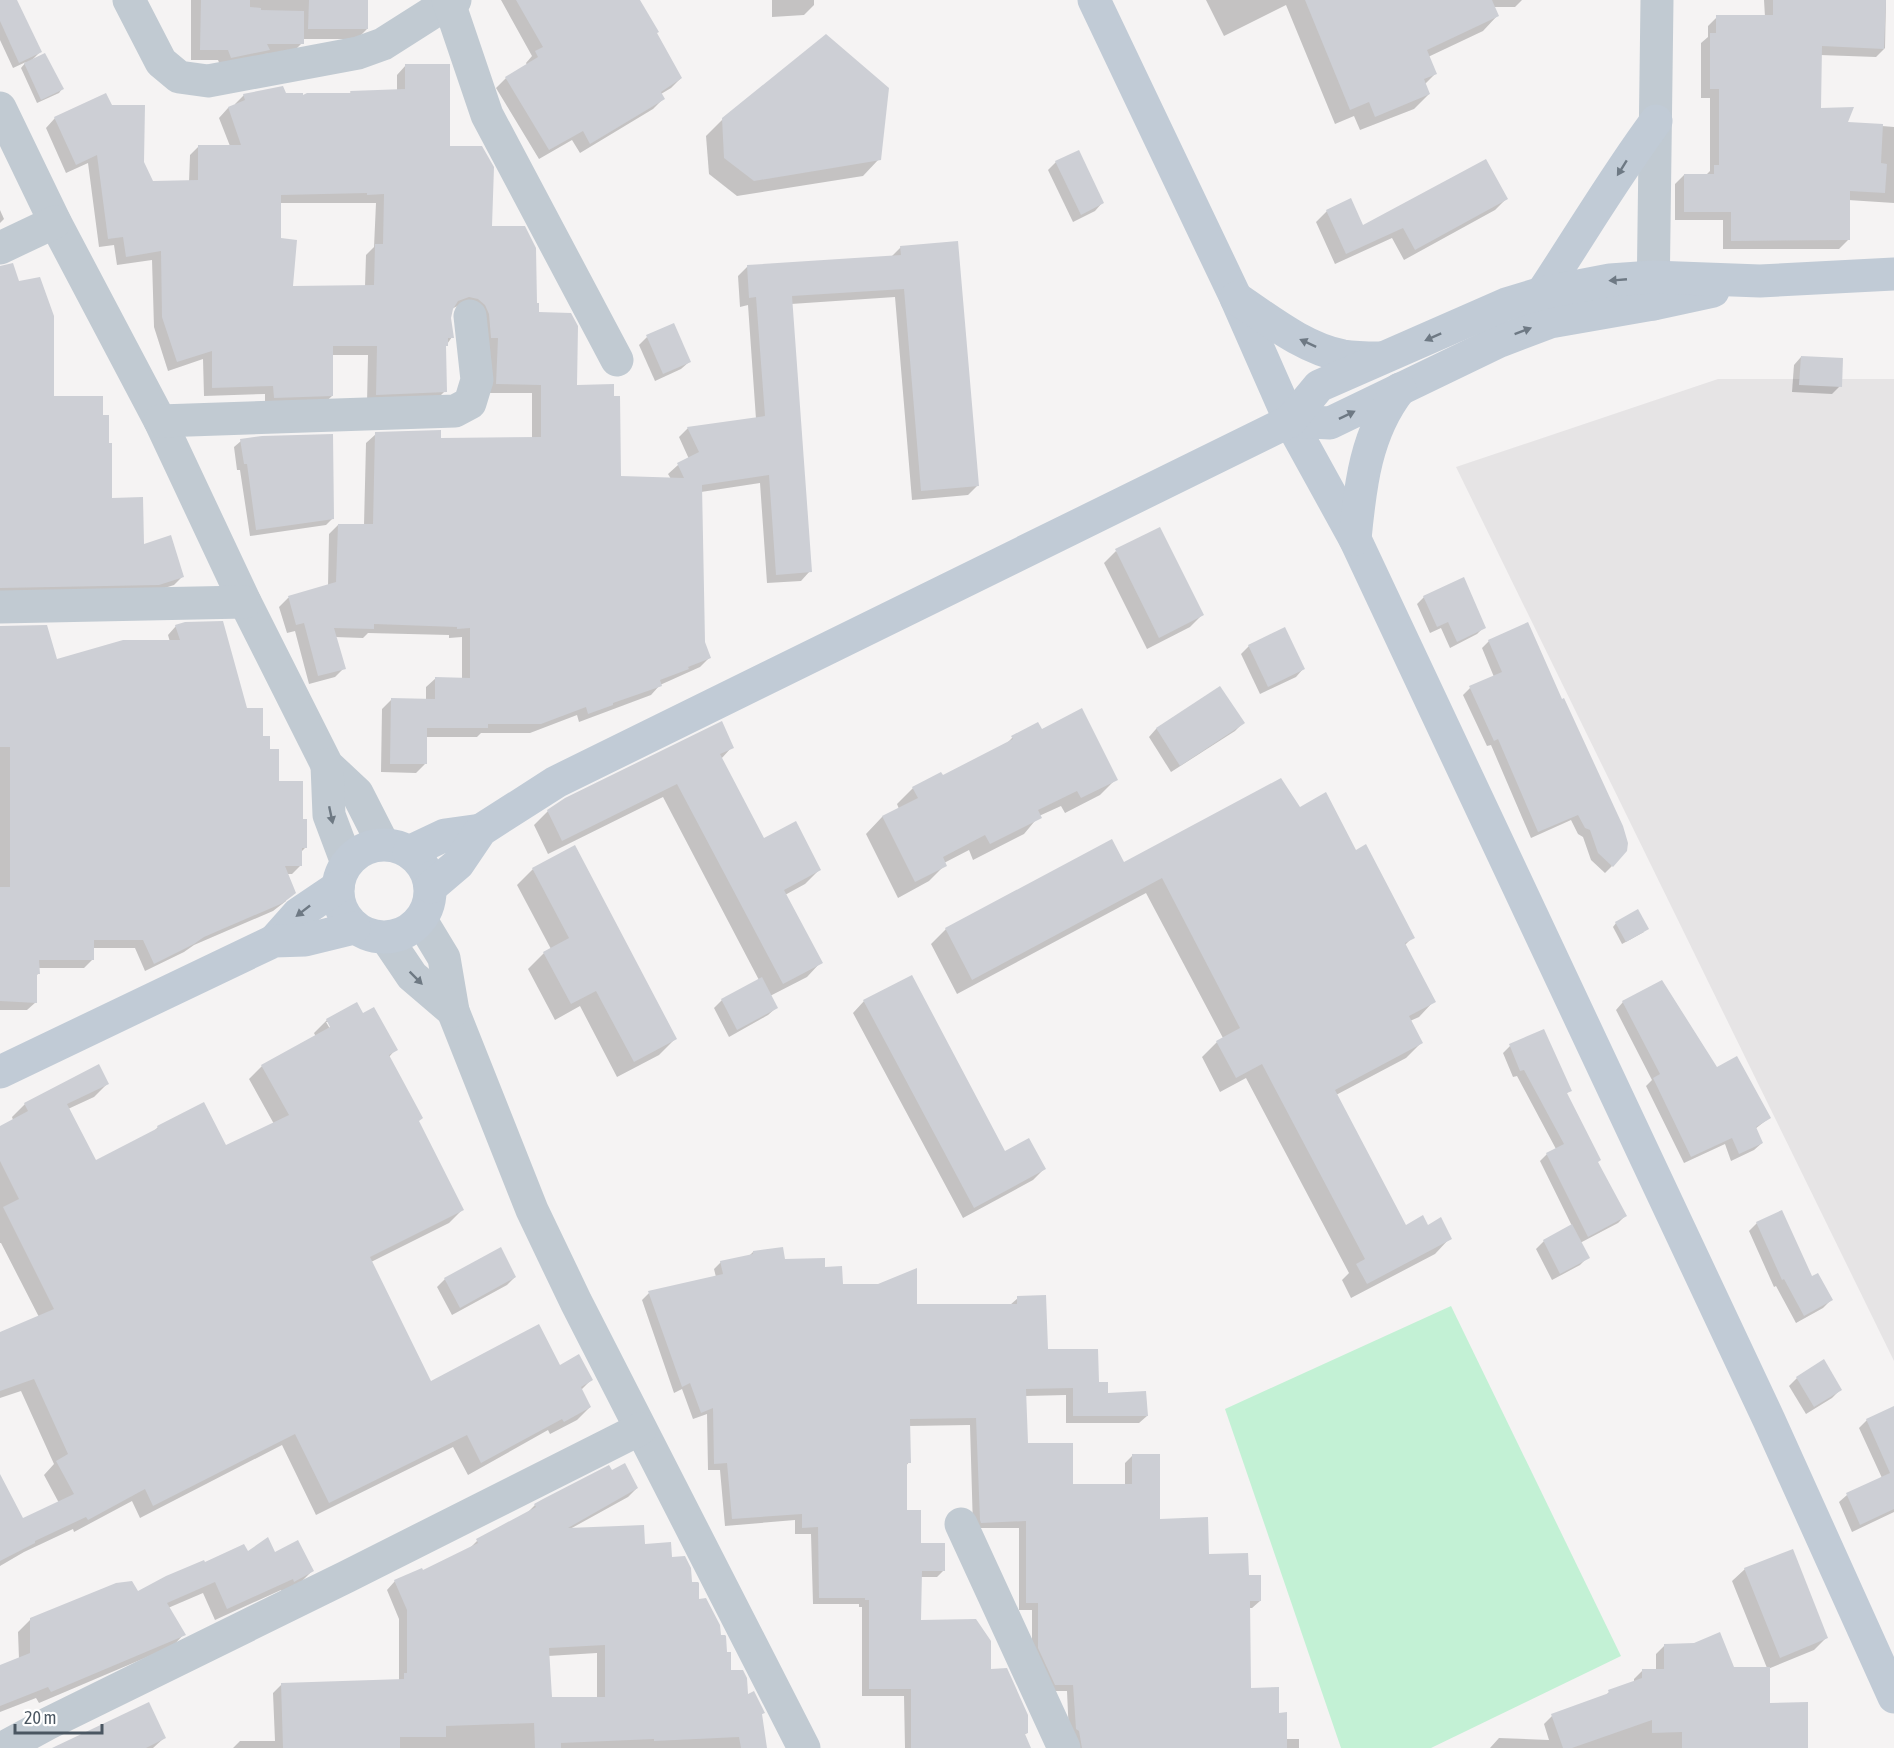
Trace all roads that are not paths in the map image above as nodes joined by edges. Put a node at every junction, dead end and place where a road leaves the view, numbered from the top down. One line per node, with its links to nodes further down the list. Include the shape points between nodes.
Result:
1 (129, 0): 4 (street, via 161,62 179,77 208,81 358,53 383,44)
2 (1094, 0): 12 (street)
3 (1657, 0): 6 (street)
4 (451, 1): 15 (street, via 487,115)
5 (0, 108): 7 (street)
6 (1656, 121): 10 (street); 11 (street, one-way to 11)
7 (56, 222): 8 (street); 18 (street)
8 (0, 248)
9 (1894, 274): 10 (street)
10 (1653, 290): 11 (street, one-way to 11, via 1610,280); 16 (street, one-way to 10, via 1526,330)
11 (1542, 293): 14 (street, one-way to 14, via 1506,304)
12 (1236, 298): 14 (street, one-way to 12, via 1344,356 1324,350 1300,340); 17 (street)
13 (470, 316): 18 (street, via 477,380 470,403 455,411)
14 (1385, 358): 17 (street, via 1319,386)
15 (617, 360)
16 (1400, 389): 17 (street, one-way to 16, via 1330,423); 19 (street, via 1374,434 1359,493)
17 (1290, 420): 19 (street); 23 (street, via 556,782)
18 (160, 422): 20 (street)
19 (1355, 539): 35 (street, via 1769,1420)
20 (245, 602): 21 (street); 22 (street)
21 (0, 608)
22 (327, 765): 24 (street, via 357,793); 25 (street, one-way to 25, via 329,815)
23 (482, 830): 24 (street); 26 (street, via 458,864)
24 (396, 848): 25 (street, via 370,847 357,853); 26 (street, via 420,861)
25 (342, 875): 28 (street, via 341,909); 30 (street, one-way to 30)
26 (431, 887): 27 (street, via 429,905)
27 (421, 920): 29 (street, via 406,933); 31 (street, via 444,958)
28 (354, 928): 29 (street); 30 (street, via 305,940)
29 (387, 939): 31 (street, one-way to 31, via 412,976)
30 (274, 941): 32 (street)
31 (453, 1011): 33 (street, via 532,1210)
32 (0, 1072)
33 (640, 1429): 36 (street); 37 (street)
34 (961, 1524): 38 (street)
35 (1894, 1697)
36 (3, 1748)
37 (804, 1748)
38 (1064, 1748)

